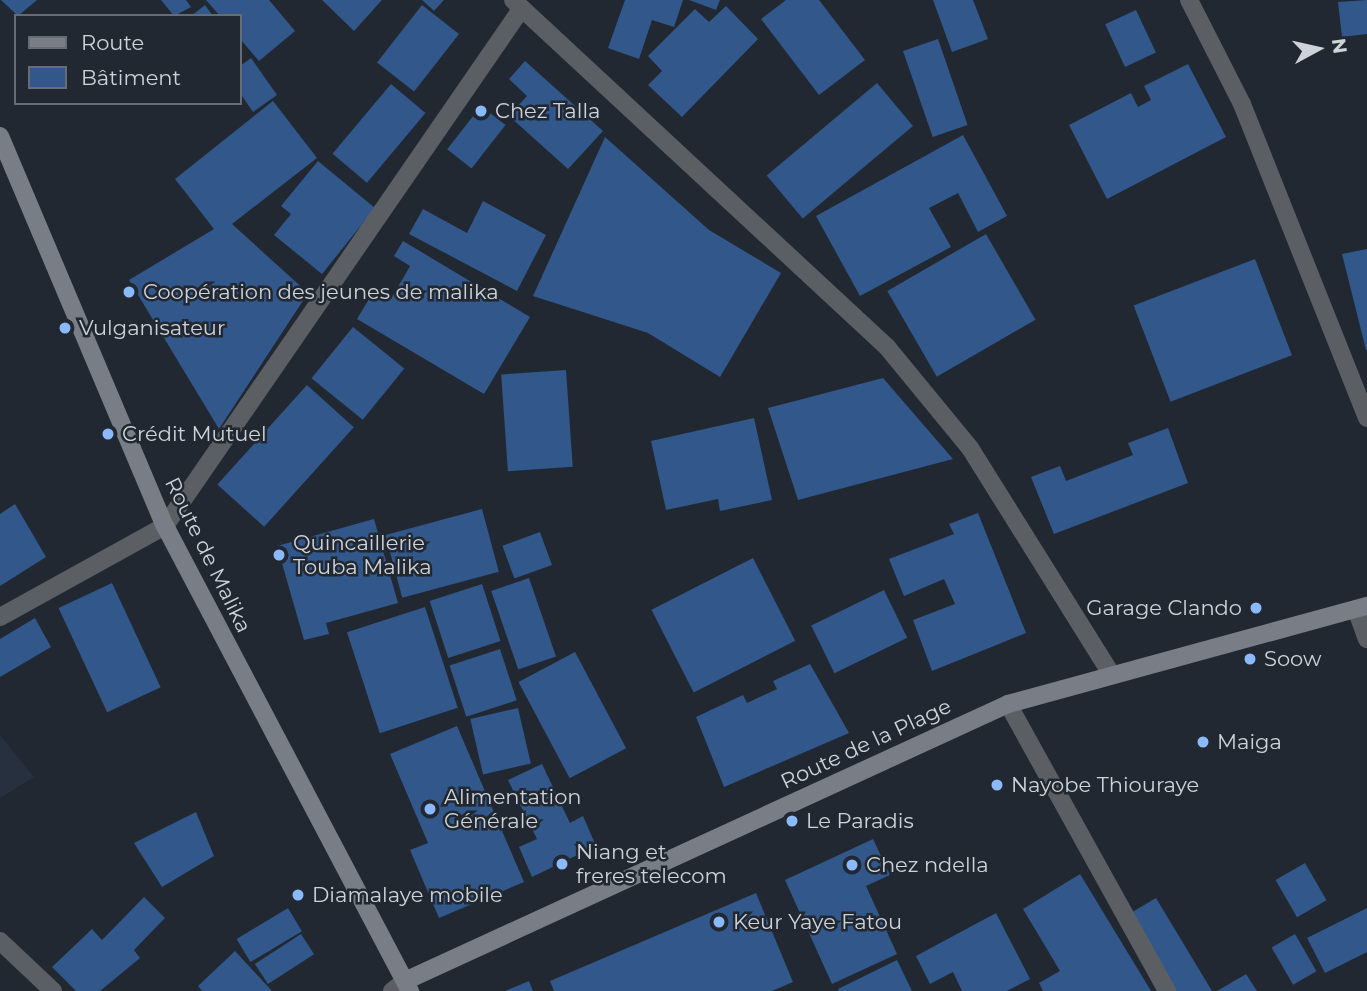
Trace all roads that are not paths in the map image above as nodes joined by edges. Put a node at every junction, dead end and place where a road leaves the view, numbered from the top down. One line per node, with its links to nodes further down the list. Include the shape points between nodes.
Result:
1 (1189, 0): 4 (street, via 1242,104)
2 (518, 4): 5 (street); 9 (street, via 887,347 970,448)
3 (0, 136): 5 (main road, Route de Malika)
4 (1367, 418)
5 (165, 526): 7 (street); 12 (main road, Route de Malika)
6 (1362, 608): 8 (street); 9 (main road, Route de la Plage)
7 (0, 617)
8 (1367, 639)
9 (1110, 672): 10 (main road, Route de la Plage)
10 (1008, 704): 12 (main road, Route de la Plage); 14 (street)
11 (0, 941): 13 (street)
12 (404, 988)
13 (53, 991)
14 (1167, 991)

